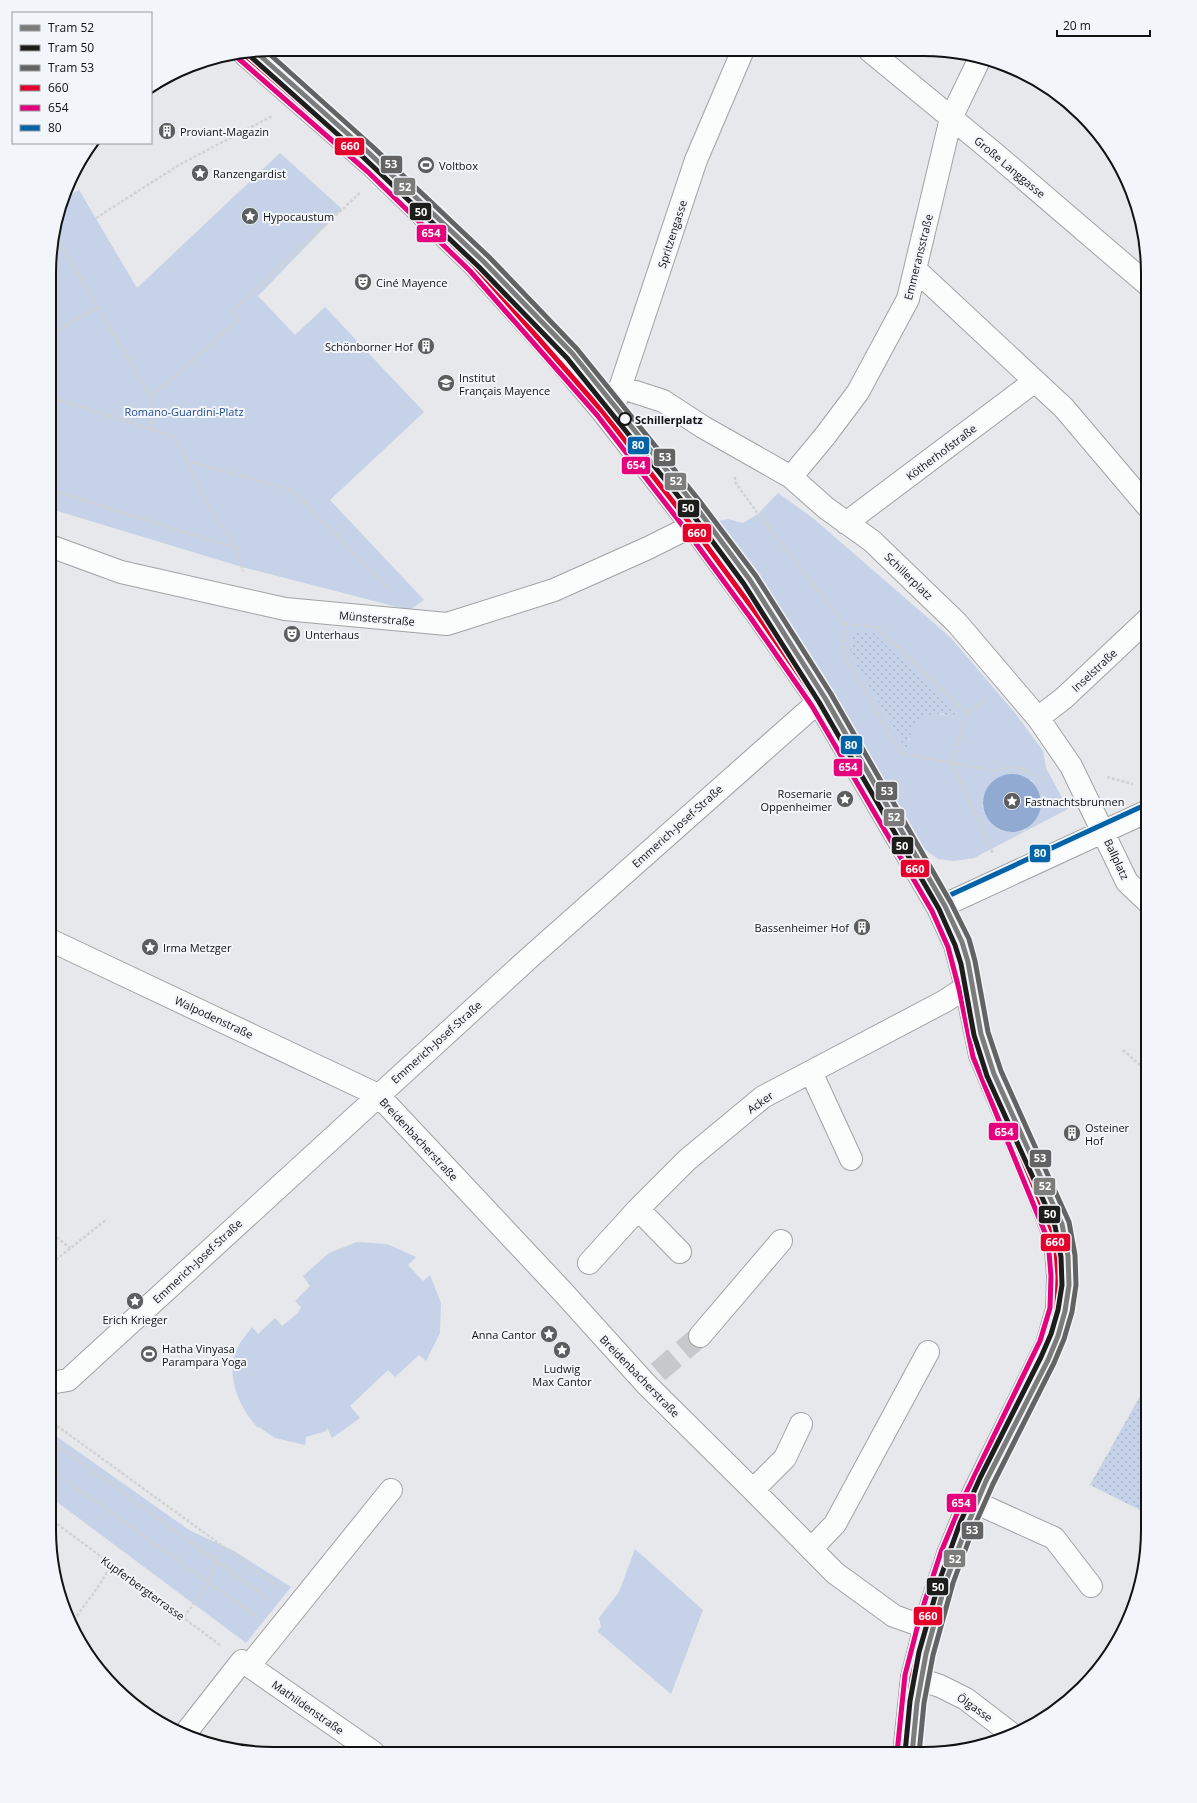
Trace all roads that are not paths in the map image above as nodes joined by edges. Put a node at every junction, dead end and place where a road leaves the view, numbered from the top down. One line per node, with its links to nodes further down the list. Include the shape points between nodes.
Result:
1 (740, 56): 9 (street, Spritzengasse, via 696,160)
2 (876, 56): 5 (street, Große Langgasse)
3 (248, 58): 10 (street, via 371,166 475,266 559,360)
4 (978, 63): 5 (street, Emmeransstraße)
5 (951, 118): 6 (street, Emmeransstraße); 7 (street, Große Langgasse)
6 (916, 270): 8 (street); 11 (street, Emmeransstraße, via 908,299 858,392)
7 (1141, 279)
8 (1035, 381): 12 (street, via 1064,408); 13 (street, Kötherhofstraße)
9 (620, 387): 10 (street, Spritzengasse); 11 (street, Schillerplatz, via 663,401)
10 (609, 421): 14 (street)
11 (791, 477): 13 (street, Schillerplatz)
12 (1141, 498)
13 (846, 523): 18 (street, Schillerplatz, via 872,541 957,623)
14 (692, 526): 15 (street, Münsterstraße, via 554,590 447,624 285,609 121,572); 17 (street)
15 (56, 548)
16 (1141, 626): 18 (street, Inselstraße, via 1064,698)
17 (818, 702): 22 (street); 26 (street, Emmerich-Josef-Straße, via 656,844)
18 (1038, 718): 20 (street, Schillerplatz, via 1071,766)
19 (1141, 814): 20 (street)
20 (1104, 832): 21 (street, Ballplatz, via 1127,882); 22 (street)
21 (1141, 895)
22 (938, 908): 24 (street, via 955,945)
23 (56, 943): 26 (street, Walpodenstraße)
24 (966, 987): 25 (street, Acker, via 945,1001); 38 (street, via 980,1055 1055,1238 1058,1276 1057,1309 1047,1344)
25 (811, 1072): 27 (street); 28 (street, Acker, via 763,1097 687,1160)
26 (378, 1095): 34 (street, Emmerich-Josef-Straße, via 68,1380); 37 (street, Breidenbacherstraße, via 562,1291 652,1378)
27 (851, 1159)
28 (638, 1209): 30 (street); 31 (street, Acker)
29 (781, 1241): 32 (street)
30 (680, 1252)
31 (589, 1263)
32 (700, 1336)
33 (928, 1352): 39 (street, via 835,1524)
34 (56, 1382)
35 (801, 1424): 37 (street, via 785,1458)
36 (391, 1490): 42 (street, via 276,1631)
37 (753, 1490): 39 (street, Breidenbacherstraße)
38 (970, 1500): 40 (street, via 1054,1538); 41 (street, via 948,1554)
39 (811, 1549): 41 (street, Breidenbacherstraße, via 836,1573 894,1616)
40 (1091, 1586)
41 (925, 1627): 43 (street)
42 (239, 1659): 44 (street); 46 (street, Mathildenstraße)
43 (912, 1678): 45 (street, Ölgasse, via 940,1686 966,1699); 47 (street)
44 (188, 1729)
45 (1007, 1730)
46 (367, 1747)
47 (905, 1747)

